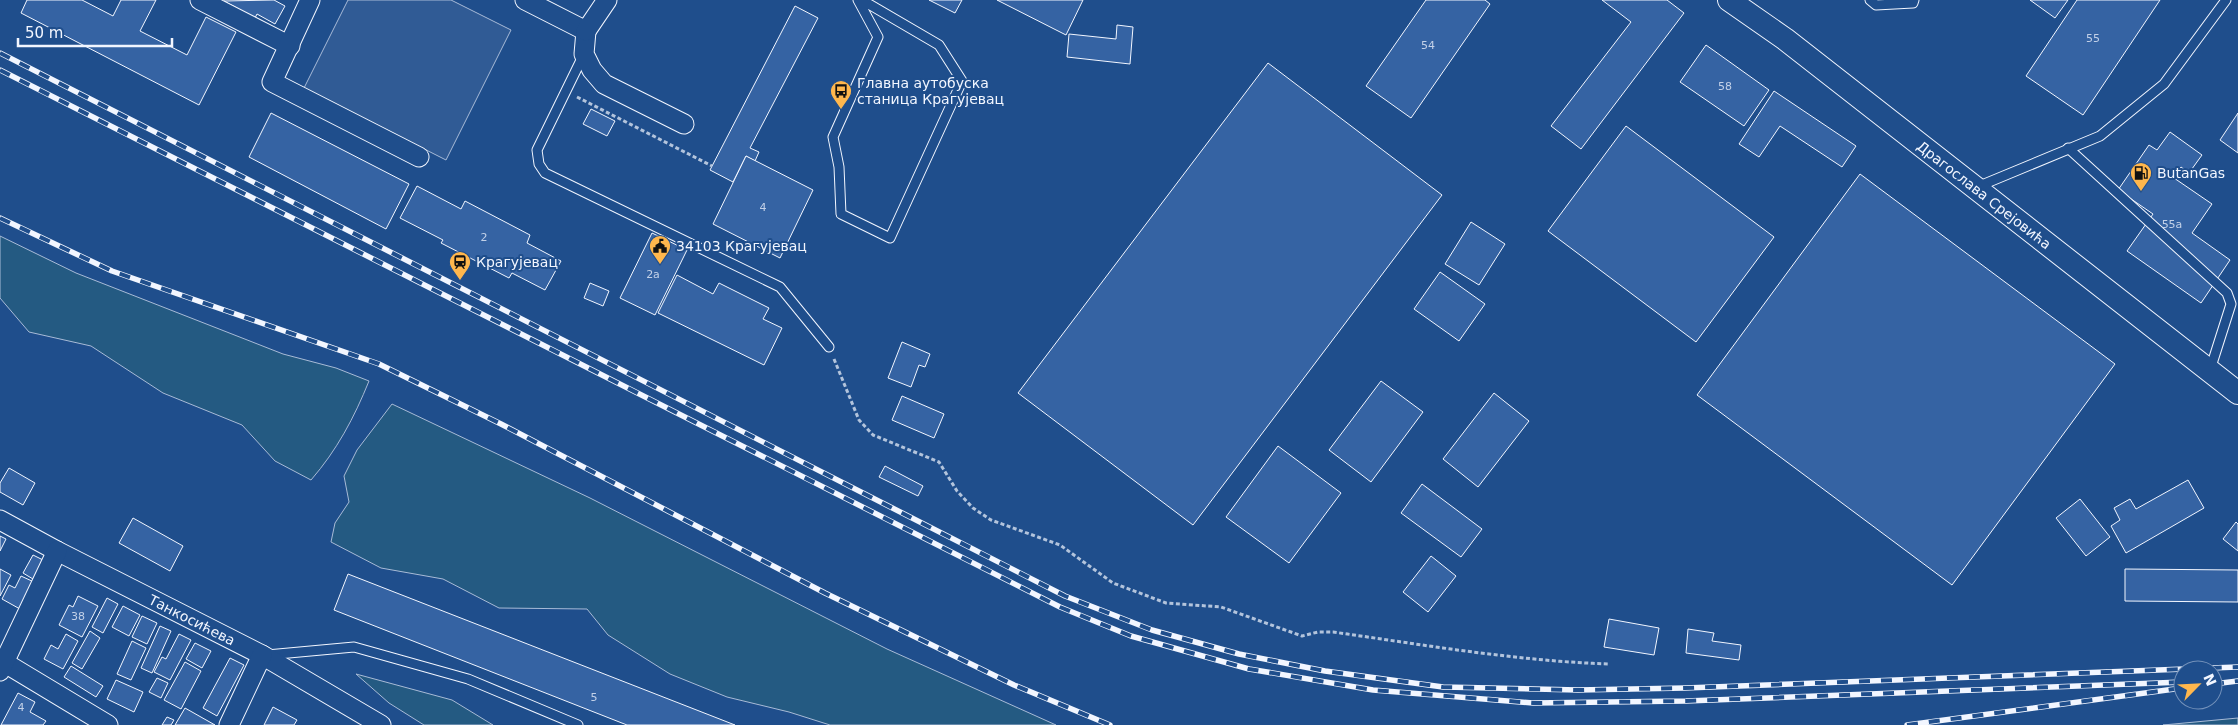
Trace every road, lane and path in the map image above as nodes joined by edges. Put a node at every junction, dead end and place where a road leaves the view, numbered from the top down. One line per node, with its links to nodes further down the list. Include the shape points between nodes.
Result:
1 (200, 0): 12 (street)
2 (310, 0): 12 (street)
3 (525, 0): 11 (street)
4 (607, 0): 11 (street)
5 (858, 0): 6 (lane, via 878,37 833,137 839,166 841,214 890,238 962,81 939,45)
6 (862, 0)
7 (1729, 0): 19 (street, Драгослава Срејовића, via 1785,39)
8 (1870, 0): 9 (lane, via 1876,5 1913,3)
9 (1914, 0)
10 (2226, 0): 16 (lane, via 2164,84 2100,136)
11 (586, 30): 13 (street)
12 (290, 46): 17 (street, via 272,82)
13 (584, 54): 14 (lane); 15 (street, via 604,84)
14 (565, 91): 18 (path); 20 (lane, via 537,150 539,164 545,173 780,287)
15 (684, 124)
16 (2068, 148): 19 (lane); 21 (lane, via 2226,293 2230,304)
17 (419, 158)
18 (712, 166)
19 (1975, 188): 21 (street, Драгослава Срејовића)
20 (829, 347): 26 (path, via 859,420 873,435 939,462 956,491 973,508 991,520 1060,545 1112,583 1166,604 1221,607 1302,636 1334,632 1479,652)
21 (2209, 370): 22 (street, Драгослава Срејовића)
22 (2238, 392)
23 (0, 520): 24 (street, Танкосићева)
24 (57, 551): 25 (street, Танкосићева); 27 (street)
25 (262, 655): 29 (street); 30 (street, Танкосићева); 31 (lane, via 354,647 468,678)
26 (1609, 664)
27 (1, 665): 28 (street)
28 (108, 725)
29 (229, 725)
30 (381, 725)
31 (578, 725)

